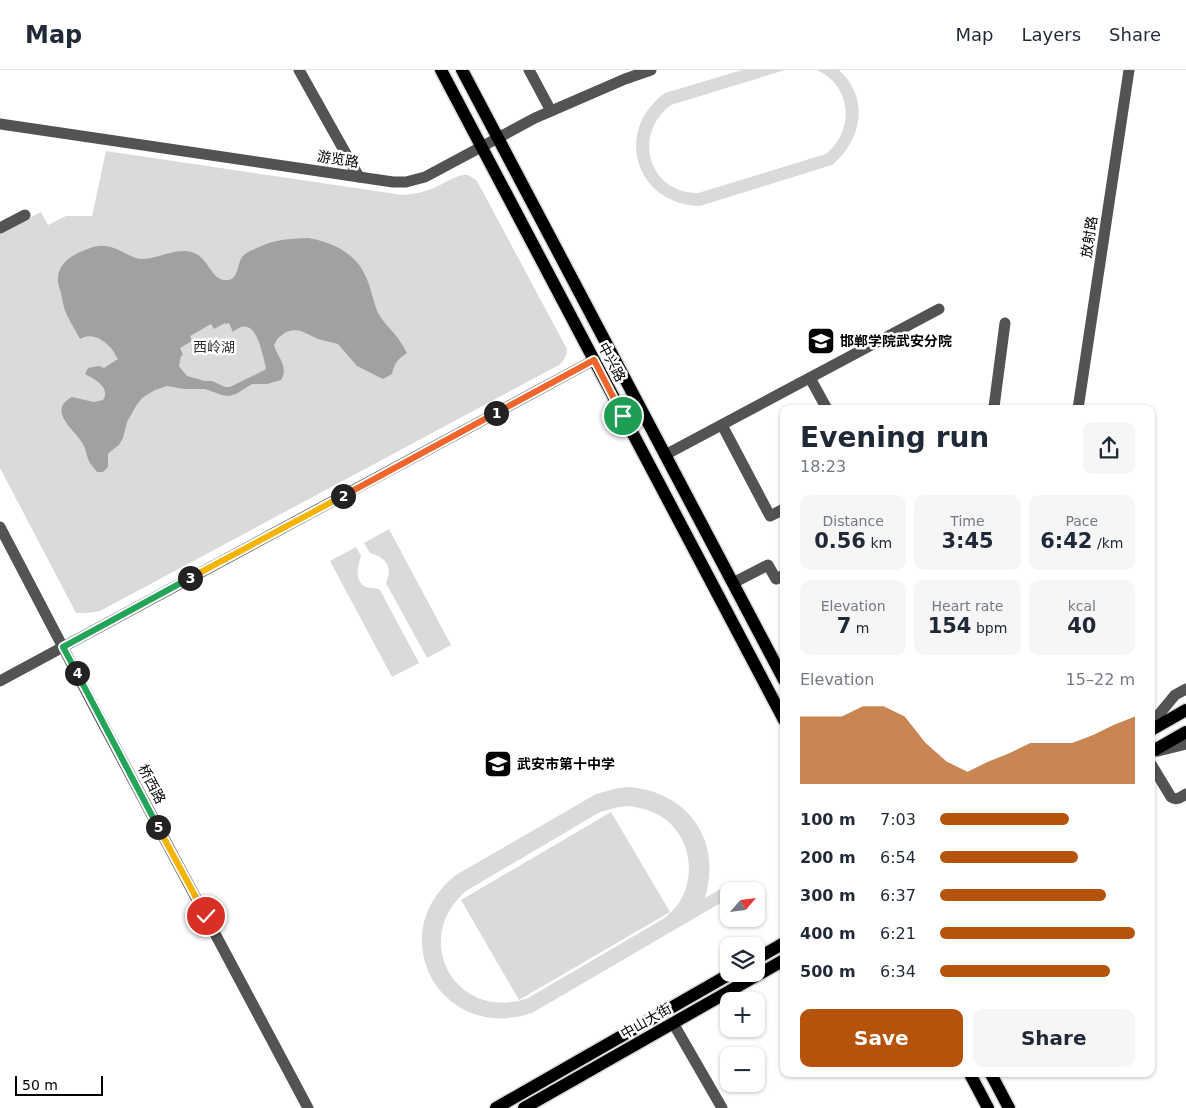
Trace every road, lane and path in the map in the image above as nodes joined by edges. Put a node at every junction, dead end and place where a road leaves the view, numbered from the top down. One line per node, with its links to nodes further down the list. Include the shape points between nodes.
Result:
1 (299, 70): 11 (street)
2 (441, 70): 10 (main road, 中兴路)
3 (462, 70): 9 (main road, 中兴路)
4 (529, 70): 7 (street)
5 (650, 70): 7 (street, 游览路)
6 (1129, 70): 20 (street, 放射路)
7 (551, 111): 9 (street, 游览路)
8 (0, 124): 11 (street, 游览路)
9 (498, 138): 10 (street, 游览路); 22 (main road, 中兴路)
10 (481, 146): 11 (street, 游览路, via 414,180 393,182); 16 (main road, 中兴路)
11 (359, 177)
12 (25, 215): 13 (street)
13 (0, 228)
14 (939, 309): 17 (street)
15 (1005, 323): 19 (street)
16 (594, 360): 28 (street); 33 (main road, 中兴路)
17 (810, 378): 18 (street); 21 (street)
18 (825, 405)
19 (994, 405)
20 (1079, 405)
21 (722, 425): 22 (street); 23 (street, via 770,516)
22 (665, 455): 27 (main road, 中兴路)
23 (780, 511)
24 (0, 527): 25 (street, 桥西路)
25 (3, 540): 28 (street, 桥西路)
26 (780, 578): 27 (street, via 776,579 768,564)
27 (733, 583): 29 (main road, 中兴路)
28 (63, 647): 30 (street); 50 (street, 桥西路)
29 (780, 672)
30 (0, 681)
31 (1186, 689): 34 (street, via 1175,695)
32 (1184, 711): 35 (main road)
33 (780, 712)
34 (1155, 719)
35 (1155, 728)
36 (1186, 732): 38 (main road)
37 (1186, 744): 39 (street)
38 (1155, 750)
39 (1155, 751)
40 (1155, 771): 41 (street, via 1171,797 1178,799)
41 (1186, 794)
42 (780, 945): 43 (main road)
43 (765, 954)
44 (780, 962): 46 (main road, 中山大街)
45 (720, 980): 51 (main road, 中山大街)
46 (674, 1023): 49 (main road, 中山大街); 52 (street)
47 (972, 1077): 53 (main road)
48 (993, 1077): 54 (main road)
49 (527, 1107)
50 (308, 1108)
51 (496, 1108)
52 (722, 1108)
53 (988, 1108)
54 (1009, 1108)

